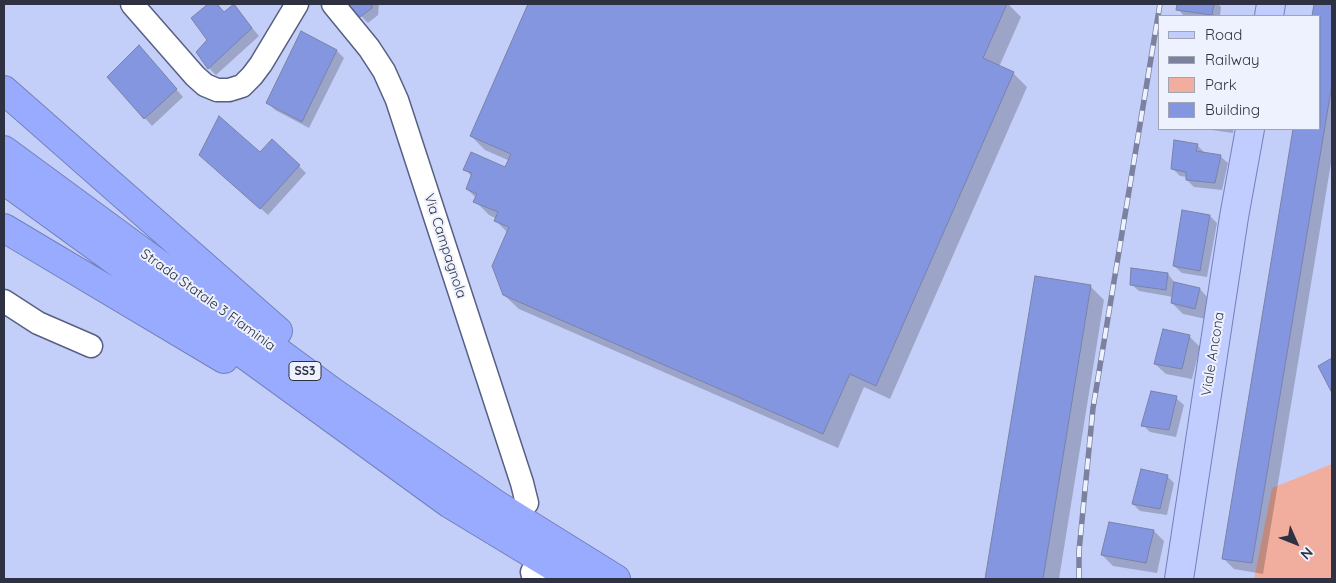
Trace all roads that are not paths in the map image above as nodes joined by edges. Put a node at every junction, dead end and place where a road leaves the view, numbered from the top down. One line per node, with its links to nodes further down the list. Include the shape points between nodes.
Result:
1 (132, 4): 2 (street, via 194,76 217,90 242,86 252,76)
2 (297, 4)
3 (333, 4): 12 (street, Via Campagnola, via 369,48 397,100)
4 (4, 90): 11 (highway, via 315,364 394,422)
5 (1250, 130): 16 (main road, Viale Ancona)
6 (4, 150): 11 (highway, Strada Statale 3 Flaminia / SS3, via 333,392)
7 (4, 180): 13 (highway, Strada Statale 3 Flaminia / SS3)
8 (4, 228): 13 (highway, via 236,366 368,460)
9 (4, 301): 10 (street, via 38,323)
10 (91, 346)
11 (442, 467): 15 (highway, Strada Statale 3 Flaminia / SS3)
12 (527, 503)
13 (450, 504): 14 (highway, Strada Statale 3 Flaminia / SS3)
14 (574, 579)
15 (616, 579)
16 (1179, 579)

